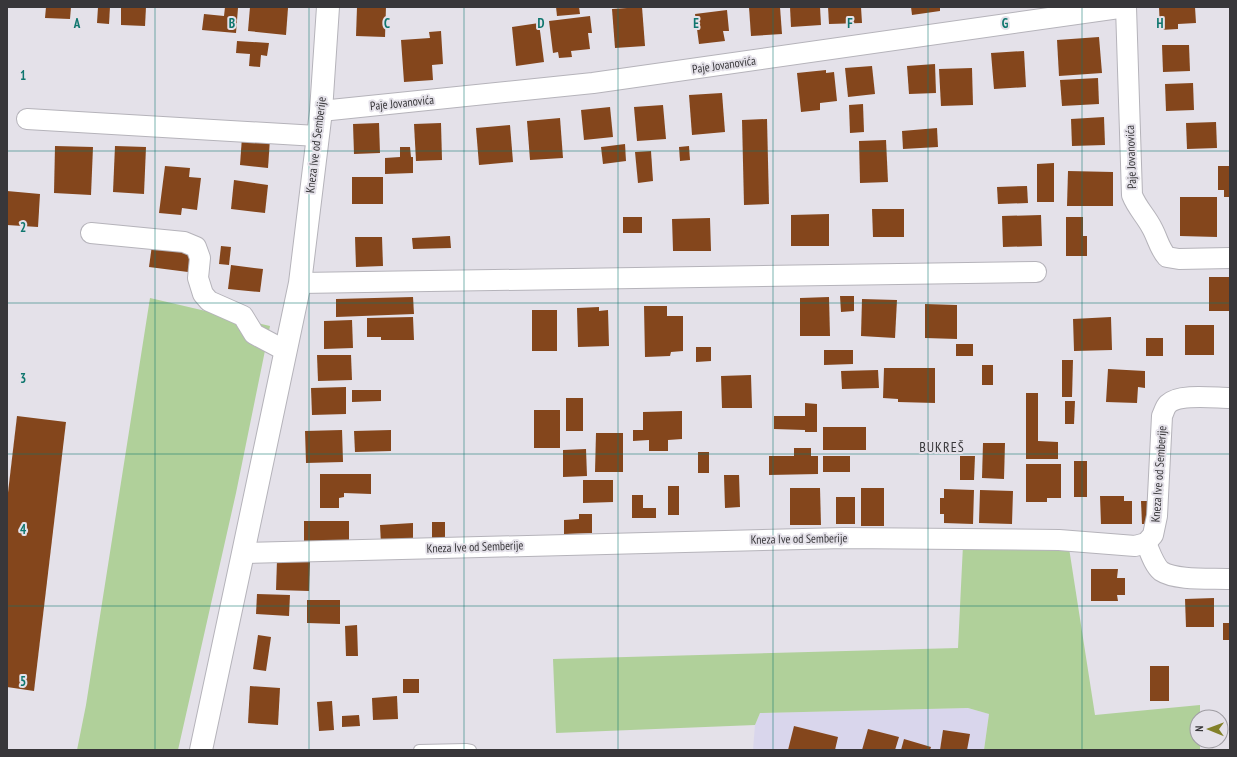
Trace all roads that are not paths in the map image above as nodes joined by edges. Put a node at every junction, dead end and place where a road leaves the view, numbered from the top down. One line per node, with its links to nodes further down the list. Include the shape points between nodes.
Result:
1 (328, 7): 3 (street, Kneza Ive od Semberije)
2 (1126, 7): 3 (street, Paje Jovanovića, via 593,83); 7 (street, Paje Jovanovića, via 1132,195 1136,205 1152,227 1161,250 1167,257)
3 (321, 111): 5 (street, Kneza Ive od Semberije)
4 (28, 119): 5 (street)
5 (317, 136): 9 (street, Kneza Ive od Semberije)
6 (91, 233): 10 (street, via 184,242 196,247 200,258 198,278 203,294 209,301 242,316 254,334)
7 (1230, 258)
8 (1036, 272): 9 (street)
9 (300, 282): 10 (street, Kneza Ive od Semberije)
10 (286, 351): 13 (street, Kneza Ive od Semberije)
11 (1230, 398): 12 (street, Kneza Ive od Semberije, via 1187,398 1174,400 1166,405 1162,416 1157,516 1153,535)
12 (1146, 543): 13 (street, Kneza Ive od Semberije, via 1135,546 1059,540 844,538); 14 (street, via 1153,560 1161,570 1176,577)
13 (244, 553): 15 (street, Kneza Ive od Semberije)
14 (1230, 579)
15 (201, 750)
16 (419, 750): 17 (lane)
17 (471, 750)

